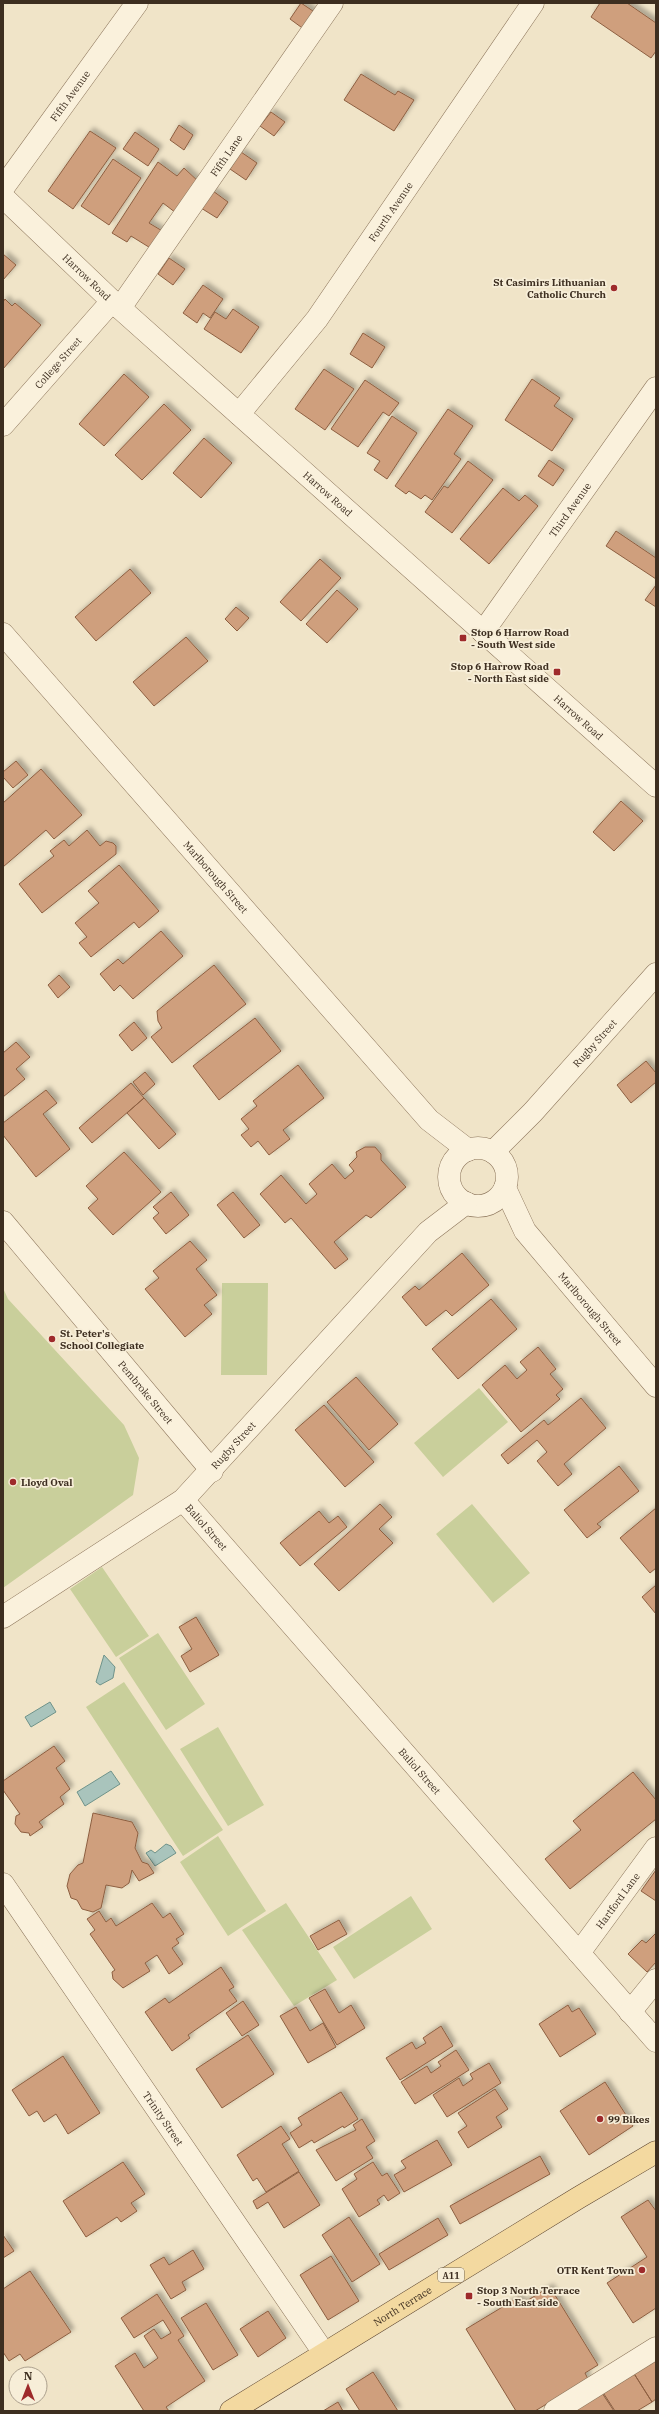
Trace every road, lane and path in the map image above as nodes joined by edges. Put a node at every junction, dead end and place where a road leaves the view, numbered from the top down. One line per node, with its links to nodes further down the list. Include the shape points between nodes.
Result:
1 (137, 3): 4 (street, Fifth Avenue)
2 (332, 3): 6 (street, Fifth Lane)
3 (533, 3): 8 (street, Fourth Avenue, via 317,319)
4 (3, 188)
5 (3, 197): 6 (street, Harrow Road)
6 (116, 304): 8 (street, Harrow Road); 9 (street, College Street)
7 (656, 388): 10 (street, Third Avenue)
8 (239, 414): 10 (street, Harrow Road)
9 (3, 425)
10 (483, 632): 12 (street, Harrow Road)
11 (3, 634): 14 (street, Marlborough Street)
12 (656, 786)
13 (656, 974): 15 (street, Rugby Street, via 534,1112)
14 (461, 1156): 15 (street, via 484,1148); 17 (street, via 450,1172)
15 (499, 1158): 16 (street, via 507,1178)
16 (505, 1188): 17 (street, via 492,1202); 19 (street, Marlborough Street)
17 (467, 1199): 19 (street, Marlborough Street); 21 (street, Rugby Street, via 428,1232)
18 (3, 1222): 21 (street, Pembroke Street)
19 (525, 1231): 20 (street, Marlborough Street)
20 (656, 1386)
21 (212, 1471): 22 (street, Rugby Street)
22 (183, 1500): 23 (street, Rugby Street); 26 (street, Baliol Street)
23 (3, 1616)
24 (656, 1848): 26 (street, Hartford Lane)
25 (3, 1884): 34 (street, Trinity Street)
26 (579, 1953): 28 (street, Baliol Street)
27 (656, 1980): 28 (street)
28 (630, 2012): 29 (street, Baliol Street)
29 (656, 2041)
30 (656, 2152): 32 (main road, North Terrace / A11)
31 (656, 2165): 32 (main road)
32 (613, 2177): 34 (main road, North Terrace / A11)
33 (656, 2348): 36 (street)
34 (324, 2353): 35 (main road, North Terrace / A11)
35 (232, 2411)
36 (555, 2411)

